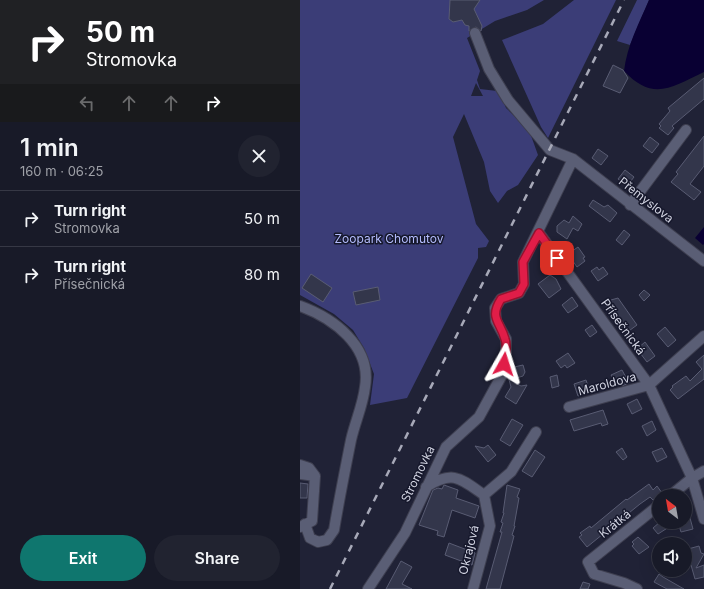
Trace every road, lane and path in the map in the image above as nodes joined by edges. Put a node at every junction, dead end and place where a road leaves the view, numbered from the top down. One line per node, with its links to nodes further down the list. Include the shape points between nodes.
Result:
1 (474, 33): 3 (street, Přemyslova, via 489,69 508,100 550,150)
2 (686, 130): 4 (street)
3 (573, 159): 4 (street, Přemyslova); 5 (street)
4 (630, 205): 6 (street, Přemyslova)
5 (539, 233): 9 (street, Přísečnická); 17 (street, Stromovka, via 523,262 524,284 519,293 501,299 495,308 496,321 506,339 502,375 479,417 446,447)
6 (704, 261)
7 (300, 306): 22 (street, via 319,313 334,323 354,342 364,365 366,386 351,439 334,530 328,540 318,542 310,538)
8 (704, 336): 9 (street, Maroldova)
9 (649, 386): 10 (street, Maroldova); 16 (street, Přísečnická)
10 (569, 407)
11 (536, 432): 19 (street, via 511,472)
12 (300, 464): 15 (street, via 309,468)
13 (704, 471): 16 (street)
14 (300, 474): 15 (street)
15 (315, 476): 22 (street, via 312,520)
16 (692, 478): 18 (street); 21 (street, Přísečnická)
17 (426, 487): 19 (street, via 440,478 459,478); 23 (street, Stromovka, via 405,532)
18 (679, 489)
19 (484, 495): 24 (street, Okrajová, via 490,526)
20 (652, 511): 25 (street, Krátká, via 588,562 594,574 624,582)
21 (704, 519)
22 (302, 526)
23 (368, 589)
24 (473, 589)
25 (637, 589)

